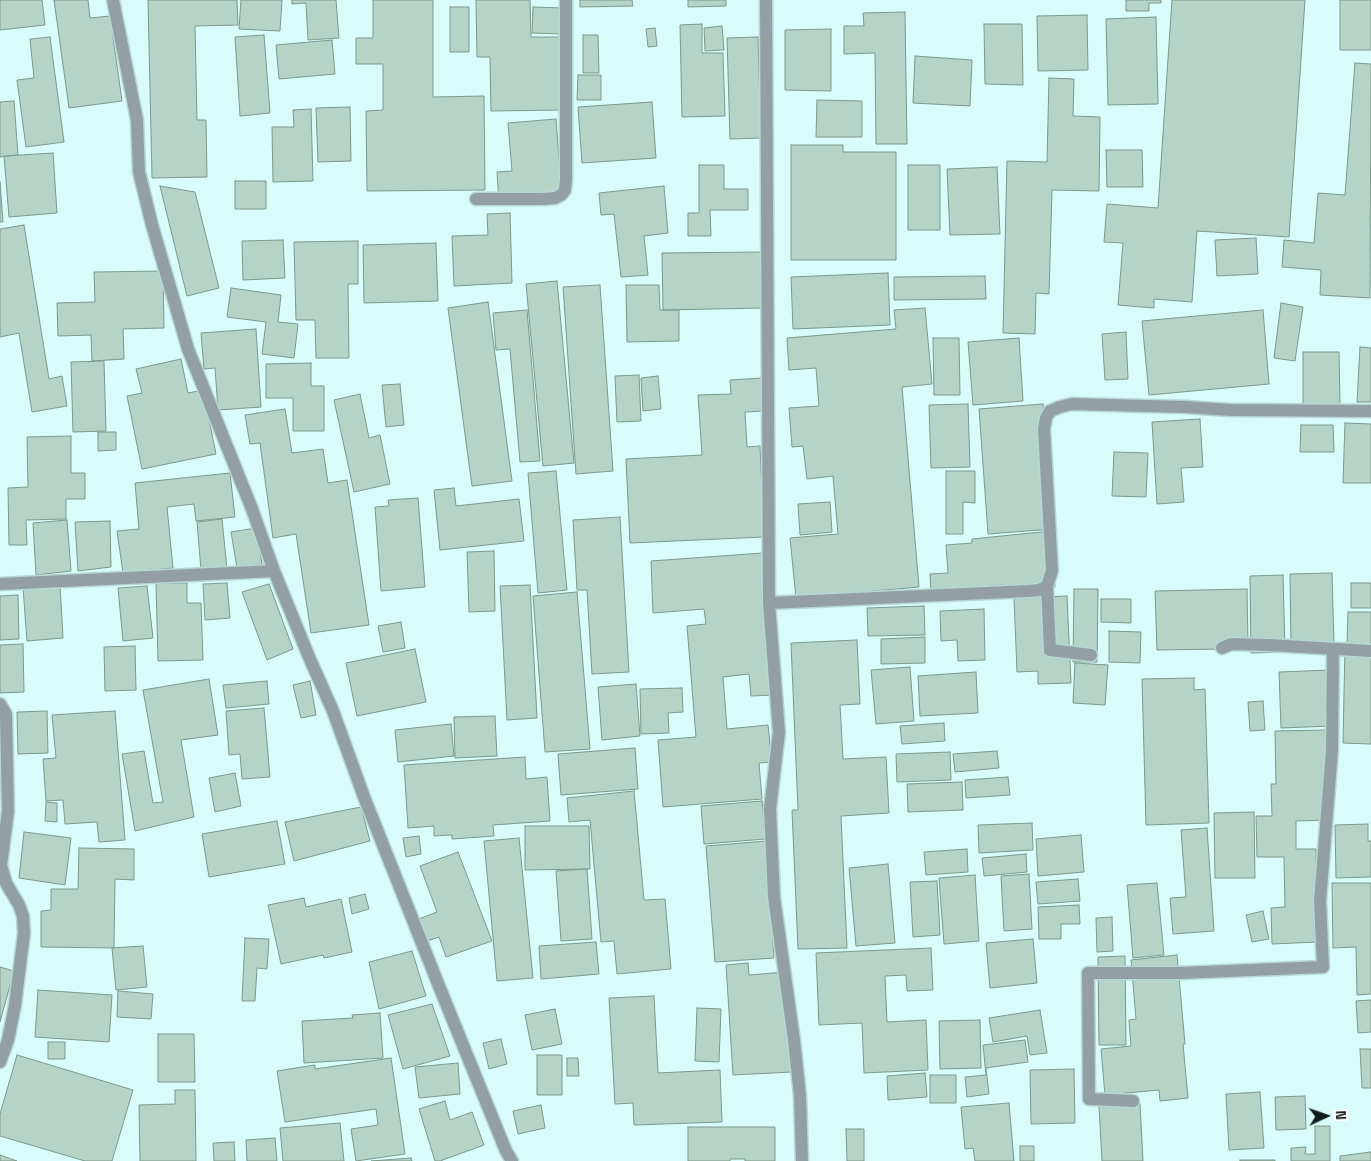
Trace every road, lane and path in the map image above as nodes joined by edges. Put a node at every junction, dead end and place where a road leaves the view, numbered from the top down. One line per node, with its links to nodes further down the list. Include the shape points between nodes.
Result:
1 (113, 0): 6 (street, via 137,120 139,172 152,225 188,349)
2 (566, 0): 4 (street, via 565,190 555,198)
3 (766, 0): 9 (street)
4 (476, 199)
5 (1371, 412): 8 (street, via 1072,404 1050,411 1044,430 1052,571)
6 (274, 571): 7 (street); 18 (street)
7 (0, 584)
8 (1047, 586): 9 (street, via 1029,591); 13 (street, via 1050,650)
9 (769, 603): 19 (street, via 779,732 770,809 774,897 800,1096)
10 (1222, 648): 11 (street, via 1231,644)
11 (1333, 649): 12 (street); 17 (street, via 1332,750 1320,901 1323,967 1088,974 1089,1099)
12 (1371, 651)
13 (1091, 655)
14 (0, 704): 15 (street, via 6,714 8,811)
15 (0, 865): 16 (street, via 23,916 24,933 16,1005)
16 (0, 1062)
17 (1133, 1100)
18 (512, 1161)
19 (802, 1161)

